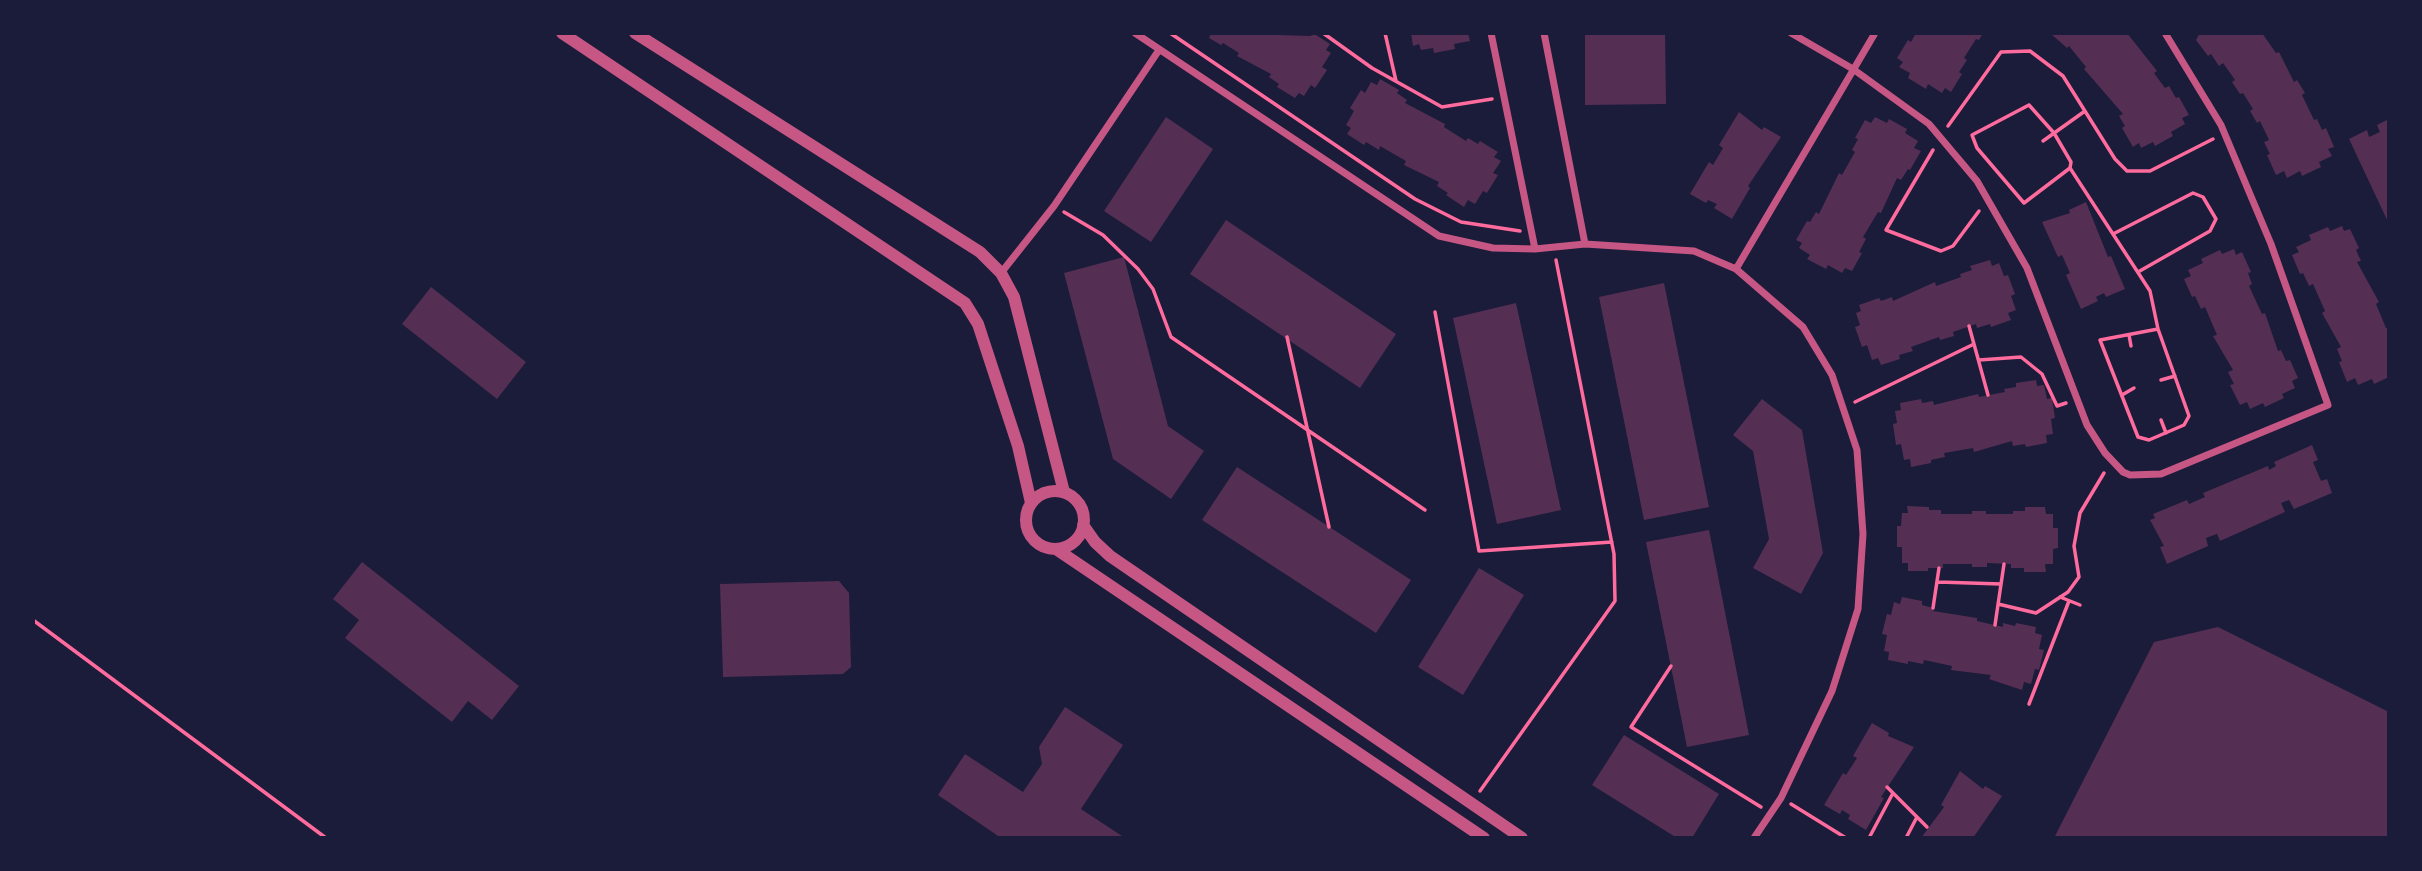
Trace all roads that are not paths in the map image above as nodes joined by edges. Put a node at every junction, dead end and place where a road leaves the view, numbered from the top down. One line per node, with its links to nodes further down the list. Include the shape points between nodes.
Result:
1 (562, 33): 16 (street, via 965,303 978,324 1018,446)
2 (635, 33): 14 (street, via 980,252)
3 (1135, 33): 9 (street)
4 (1491, 33): 12 (street)
5 (1544, 33): 11 (street)
6 (1791, 33): 10 (street)
7 (1875, 33): 10 (street)
8 (2165, 33): 10 (street, via 2225,133 2271,244 2328,405 2161,474 2130,475 2112,460 2087,425 2027,268 1988,199 1929,124)
9 (1159, 50): 12 (street, via 1439,236 1493,248); 14 (street, via 1054,206)
10 (1853, 69): 13 (street)
11 (1585, 244): 12 (street); 13 (street, via 1694,251)
12 (1535, 249)
13 (1736, 269): 21 (street, via 1802,327 1832,375 1857,450 1863,534 1858,609 1832,691 1781,798)
14 (1001, 273): 15 (street, via 1014,297)
15 (1064, 492): 16 (street, via 1051,491); 17 (street, via 1082,507)
16 (1031, 503): 18 (street, via 1026,524 1029,534 1046,548)
17 (1083, 525): 18 (street, via 1076,540); 20 (street, via 1110,556)
18 (1056, 549): 19 (street)
19 (1484, 838)
20 (1522, 838)
21 (1754, 838)

